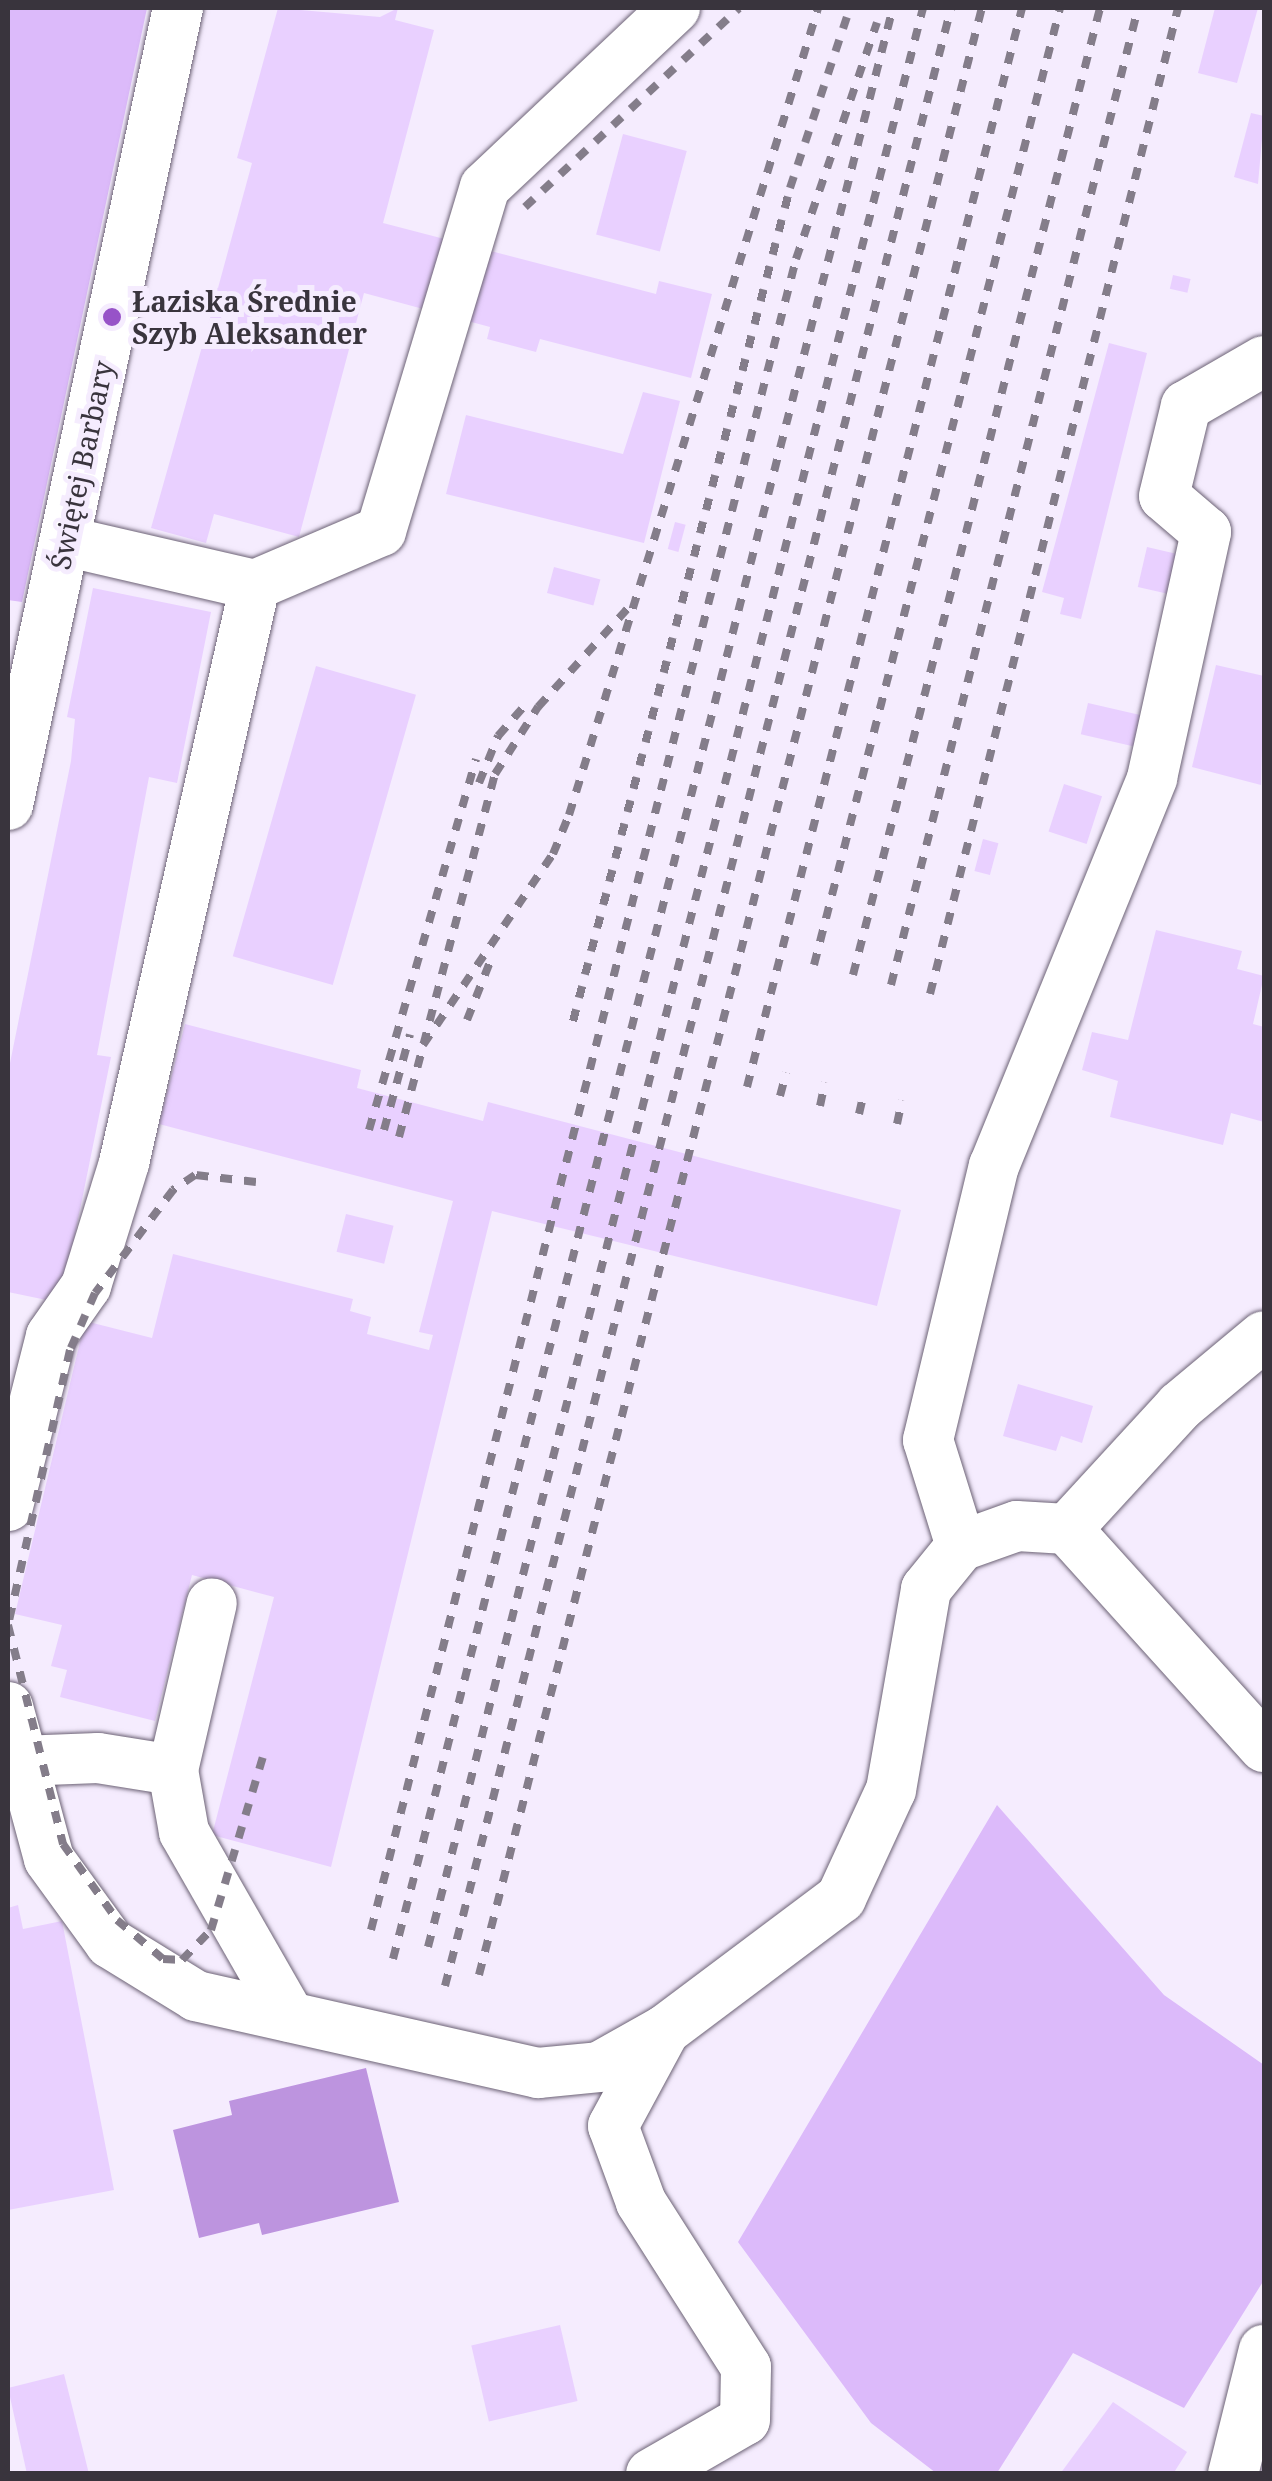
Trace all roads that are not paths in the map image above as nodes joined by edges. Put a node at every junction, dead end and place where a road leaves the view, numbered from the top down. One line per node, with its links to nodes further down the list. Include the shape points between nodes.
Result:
1 (178, 8): 4 (street, Świętej Barbary)
2 (675, 8): 5 (street, via 485,187 381,532)
3 (1264, 360): 11 (street, via 1186,406 1164,496 1206,532 1152,778 994,1166 928,1440)
4 (65, 541): 5 (street); 6 (street, Świętej Barbary)
5 (255, 585): 9 (street, via 124,1162 86,1286 51,1336)
6 (16, 734): 7 (street, Świętej Barbary)
7 (8, 805)
8 (1264, 1336): 10 (street, via 1180,1406)
9 (8, 1506)
10 (1067, 1529): 11 (street, via 1017,1526); 14 (street)
11 (961, 1546): 18 (street, via 926,1589 891,1790 840,1898)
12 (212, 1603): 16 (street)
13 (8, 1707): 15 (street)
14 (1264, 1747)
15 (20, 1762): 16 (street, via 98,1758); 17 (street, via 50,1859 110,1943 196,1996)
16 (173, 1770): 17 (street, via 184,1832)
17 (290, 2017): 18 (street, via 538,2074 600,2067)
18 (664, 2030): 20 (street, via 613,2126 641,2202 746,2367 745,2420)
19 (1264, 2350): 21 (street)
20 (651, 2474)
21 (1233, 2474)

